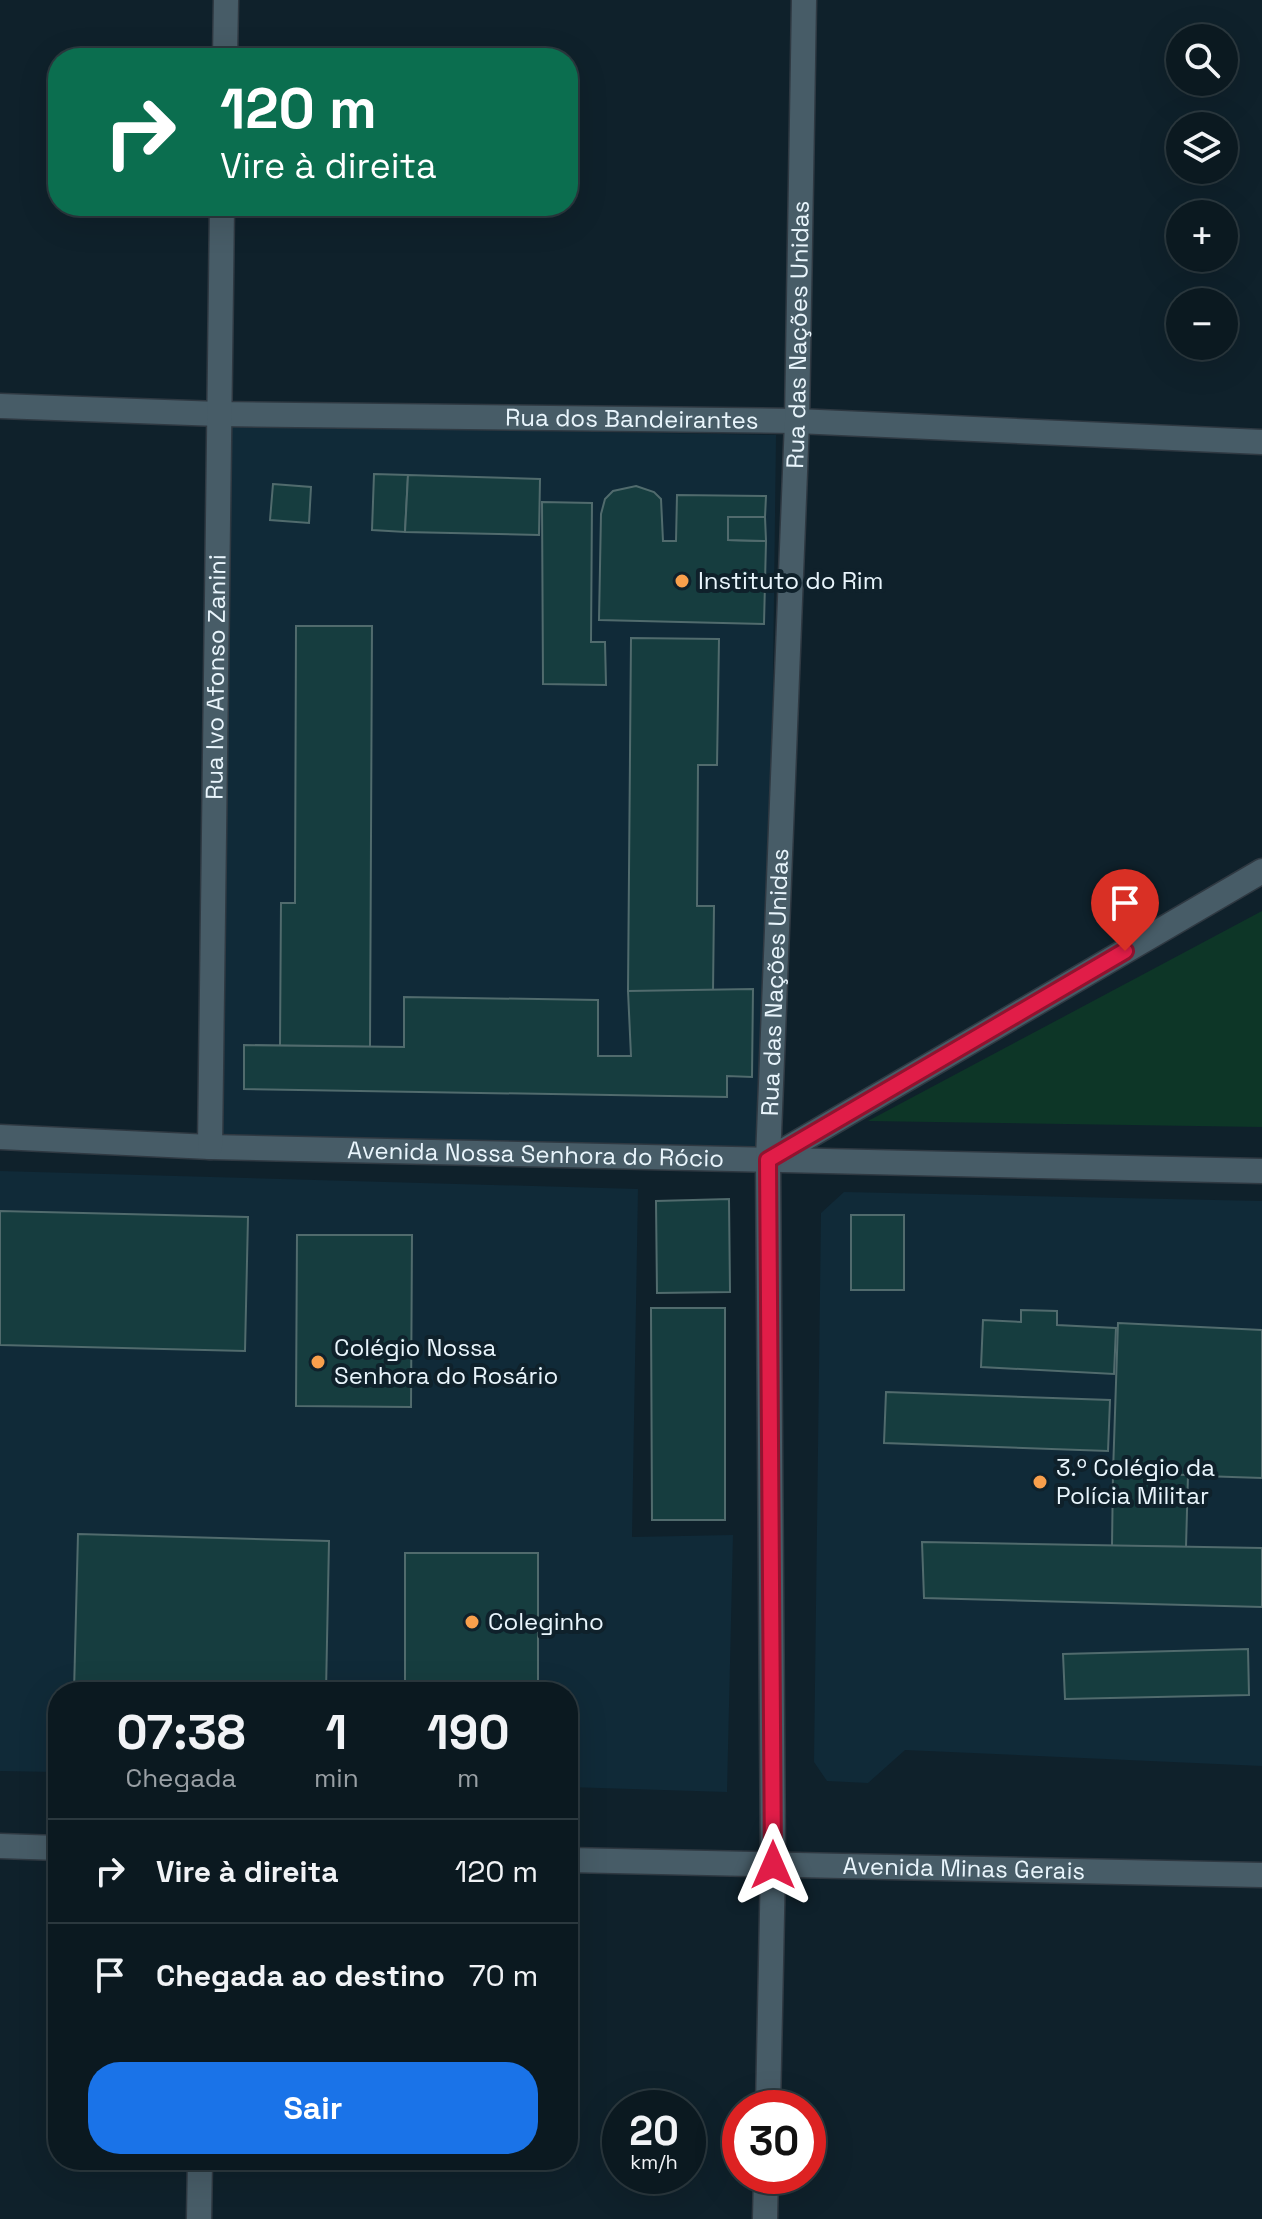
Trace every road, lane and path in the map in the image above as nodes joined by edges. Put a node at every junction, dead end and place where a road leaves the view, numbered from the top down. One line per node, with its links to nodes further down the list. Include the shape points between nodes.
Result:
1 (226, 0): 3 (street)
2 (804, 0): 7 (street, Rua das Nações Unidas)
3 (225, 48)
4 (222, 216): 6 (street, Rua Ivo Afonso Zanini)
5 (0, 406): 6 (street, Rua dos Bandeirantes)
6 (219, 414): 7 (street, Rua dos Bandeirantes); 11 (street, Rua Ivo Afonso Zanini)
7 (797, 421): 8 (street, Rua dos Bandeirantes); 12 (street, Rua das Nações Unidas)
8 (1262, 442)
9 (1262, 871): 12 (street)
10 (0, 1137): 11 (street, Avenida Nossa Senhora do Rócio)
11 (210, 1147): 12 (street, Avenida Nossa Senhora do Rócio)
12 (768, 1160): 13 (street, Avenida Nossa Senhora do Rócio); 17 (street, Rua das Nações Unidas)
13 (1262, 1171)
14 (0, 1846): 15 (street)
15 (48, 1848)
16 (578, 1860): 17 (street, Avenida Minas Gerais)
17 (773, 1865): 18 (street, Avenida Minas Gerais); 19 (street, Rua das Nações Unidas)
18 (1262, 1875)
19 (768, 2090)
20 (200, 2170): 22 (street)
21 (766, 2194): 23 (street)
22 (199, 2219)
23 (765, 2219)

